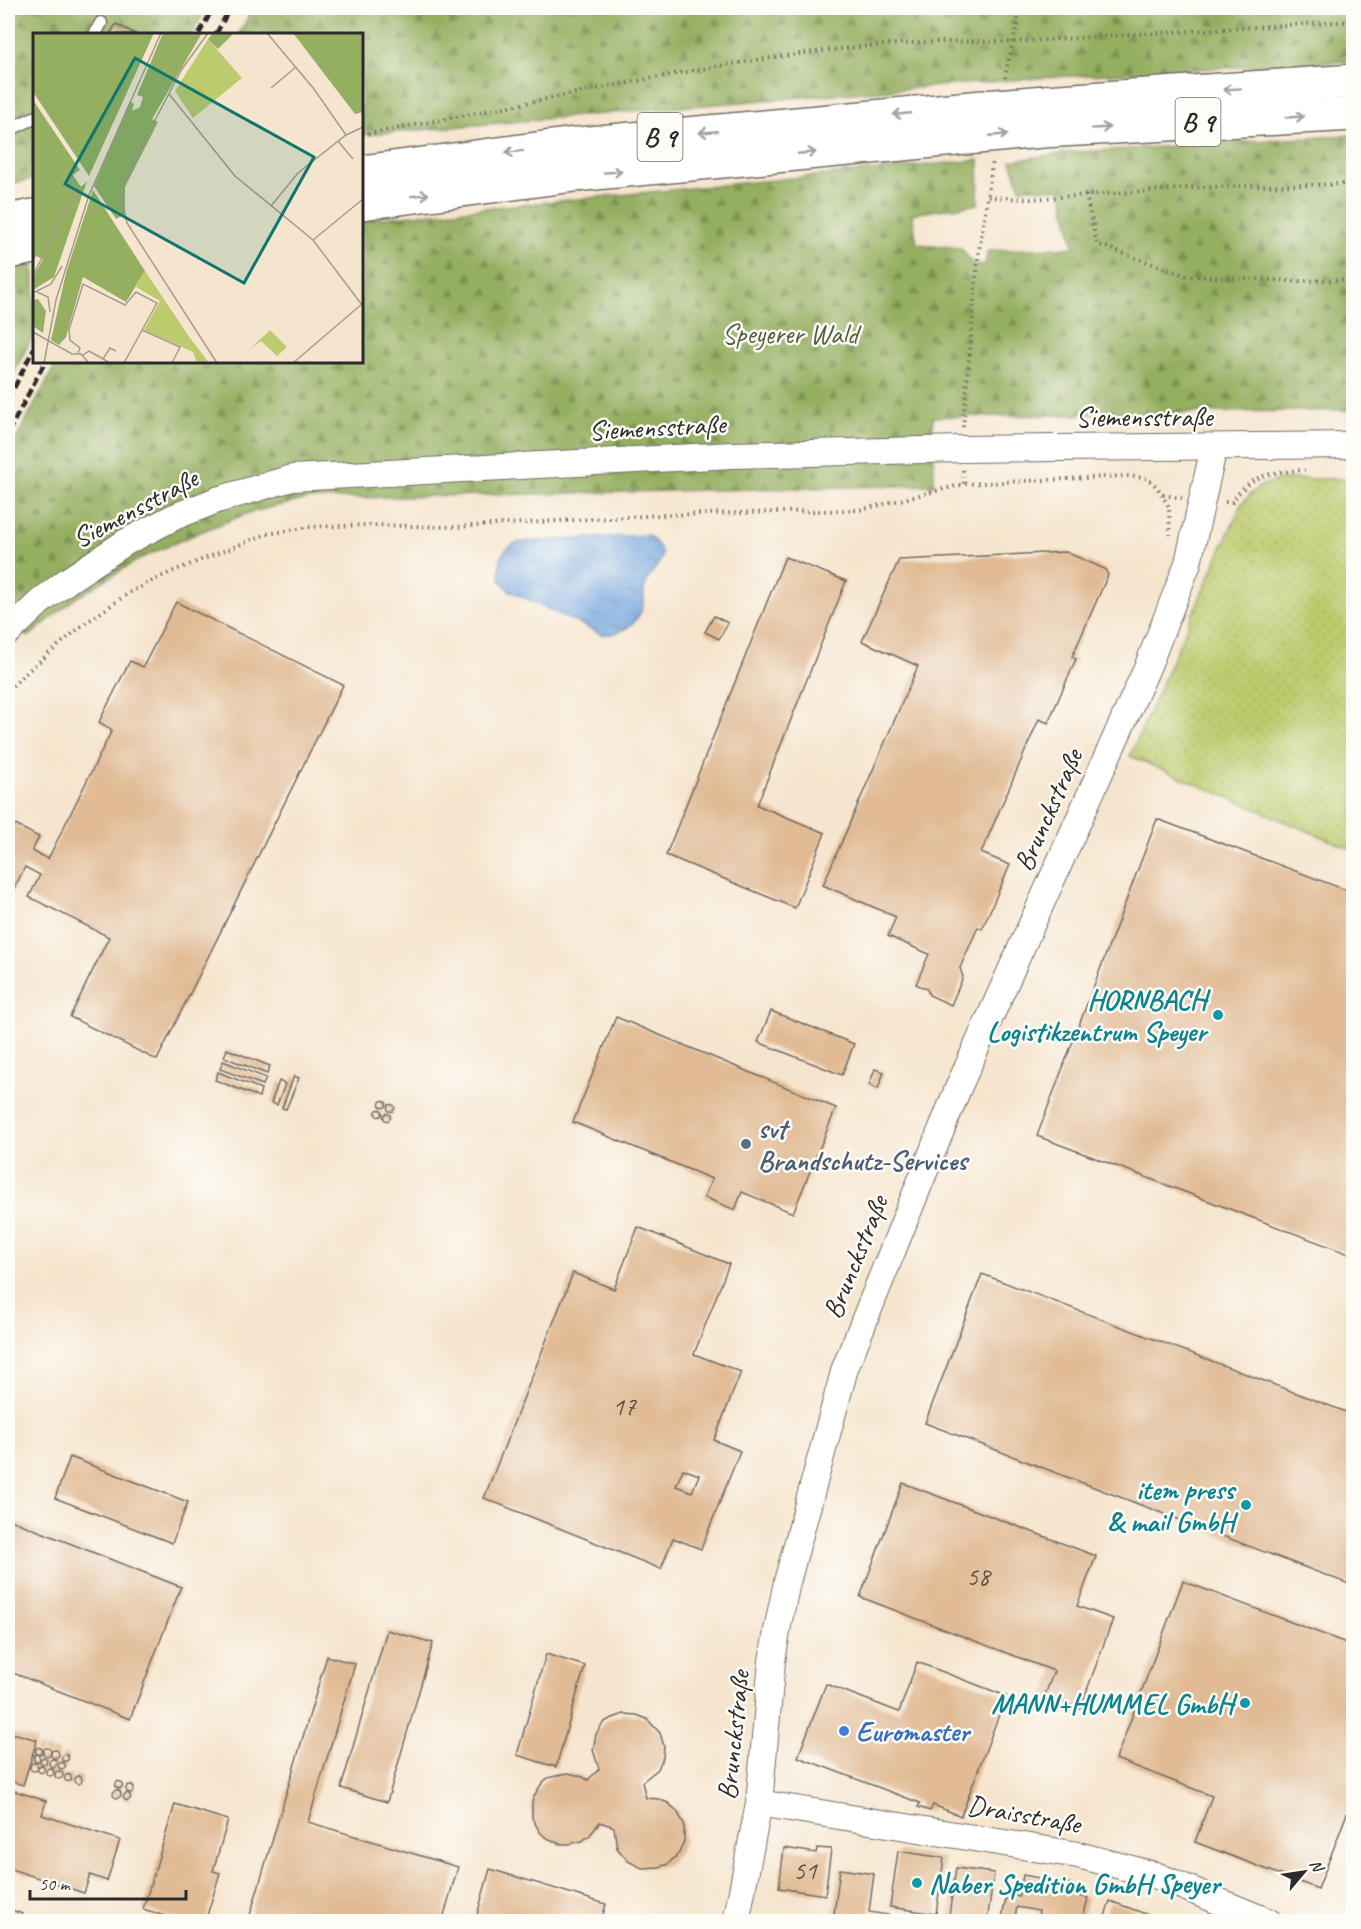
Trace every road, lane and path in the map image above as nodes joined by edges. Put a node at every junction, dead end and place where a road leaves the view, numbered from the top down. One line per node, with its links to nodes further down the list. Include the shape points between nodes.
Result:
1 (1020, 8): 3 (path)
2 (1353, 21): 3 (path)
3 (1011, 42): 4 (path); 11 (path, via 944,41 727,64)
4 (1007, 64)
5 (1353, 81): 7 (highway, B 9, one-way to 7)
6 (1353, 114): 7 (highway, B 9, one-way to 6)
7 (1044, 116): 9 (highway, B 9, bridge)
8 (33, 118): 10 (lane)
9 (958, 124): 12 (highway, B 9, one-way to 12, via 567,145); 15 (highway, B 9, one-way to 9)
10 (8, 130)
11 (363, 135)
12 (363, 172)
13 (1353, 184): 14 (path, via 1205,187)
14 (1086, 195): 16 (path, via 1097,244 1187,276); 19 (path, via 1030,199 988,196 978,257)
15 (363, 203)
16 (1353, 280)
17 (1353, 445): 18 (street, Siemensstraße)
18 (1214, 447): 19 (street, Siemensstraße); 21 (street, Brunckstraße)
19 (961, 449): 22 (street, Siemensstraße, via 733,455 292,478 217,500 126,542 58,588)
20 (1316, 470): 21 (path, via 1273,472 1255,479 1232,502)
21 (1202, 500): 23 (path, via 1163,495 1147,478 1126,476 964,484 860,510 661,515 454,527 309,527 258,538 132,591 84,624); 24 (street, Brunckstraße, via 1188,563 1147,668 959,1086 845,1368 778,1625)
22 (8, 633)
23 (8, 690)
24 (759, 1803): 25 (street, Brunckstraße); 26 (street, Draisstraße, via 1078,1855 1155,1875)
25 (736, 1922)
26 (1269, 1922)

